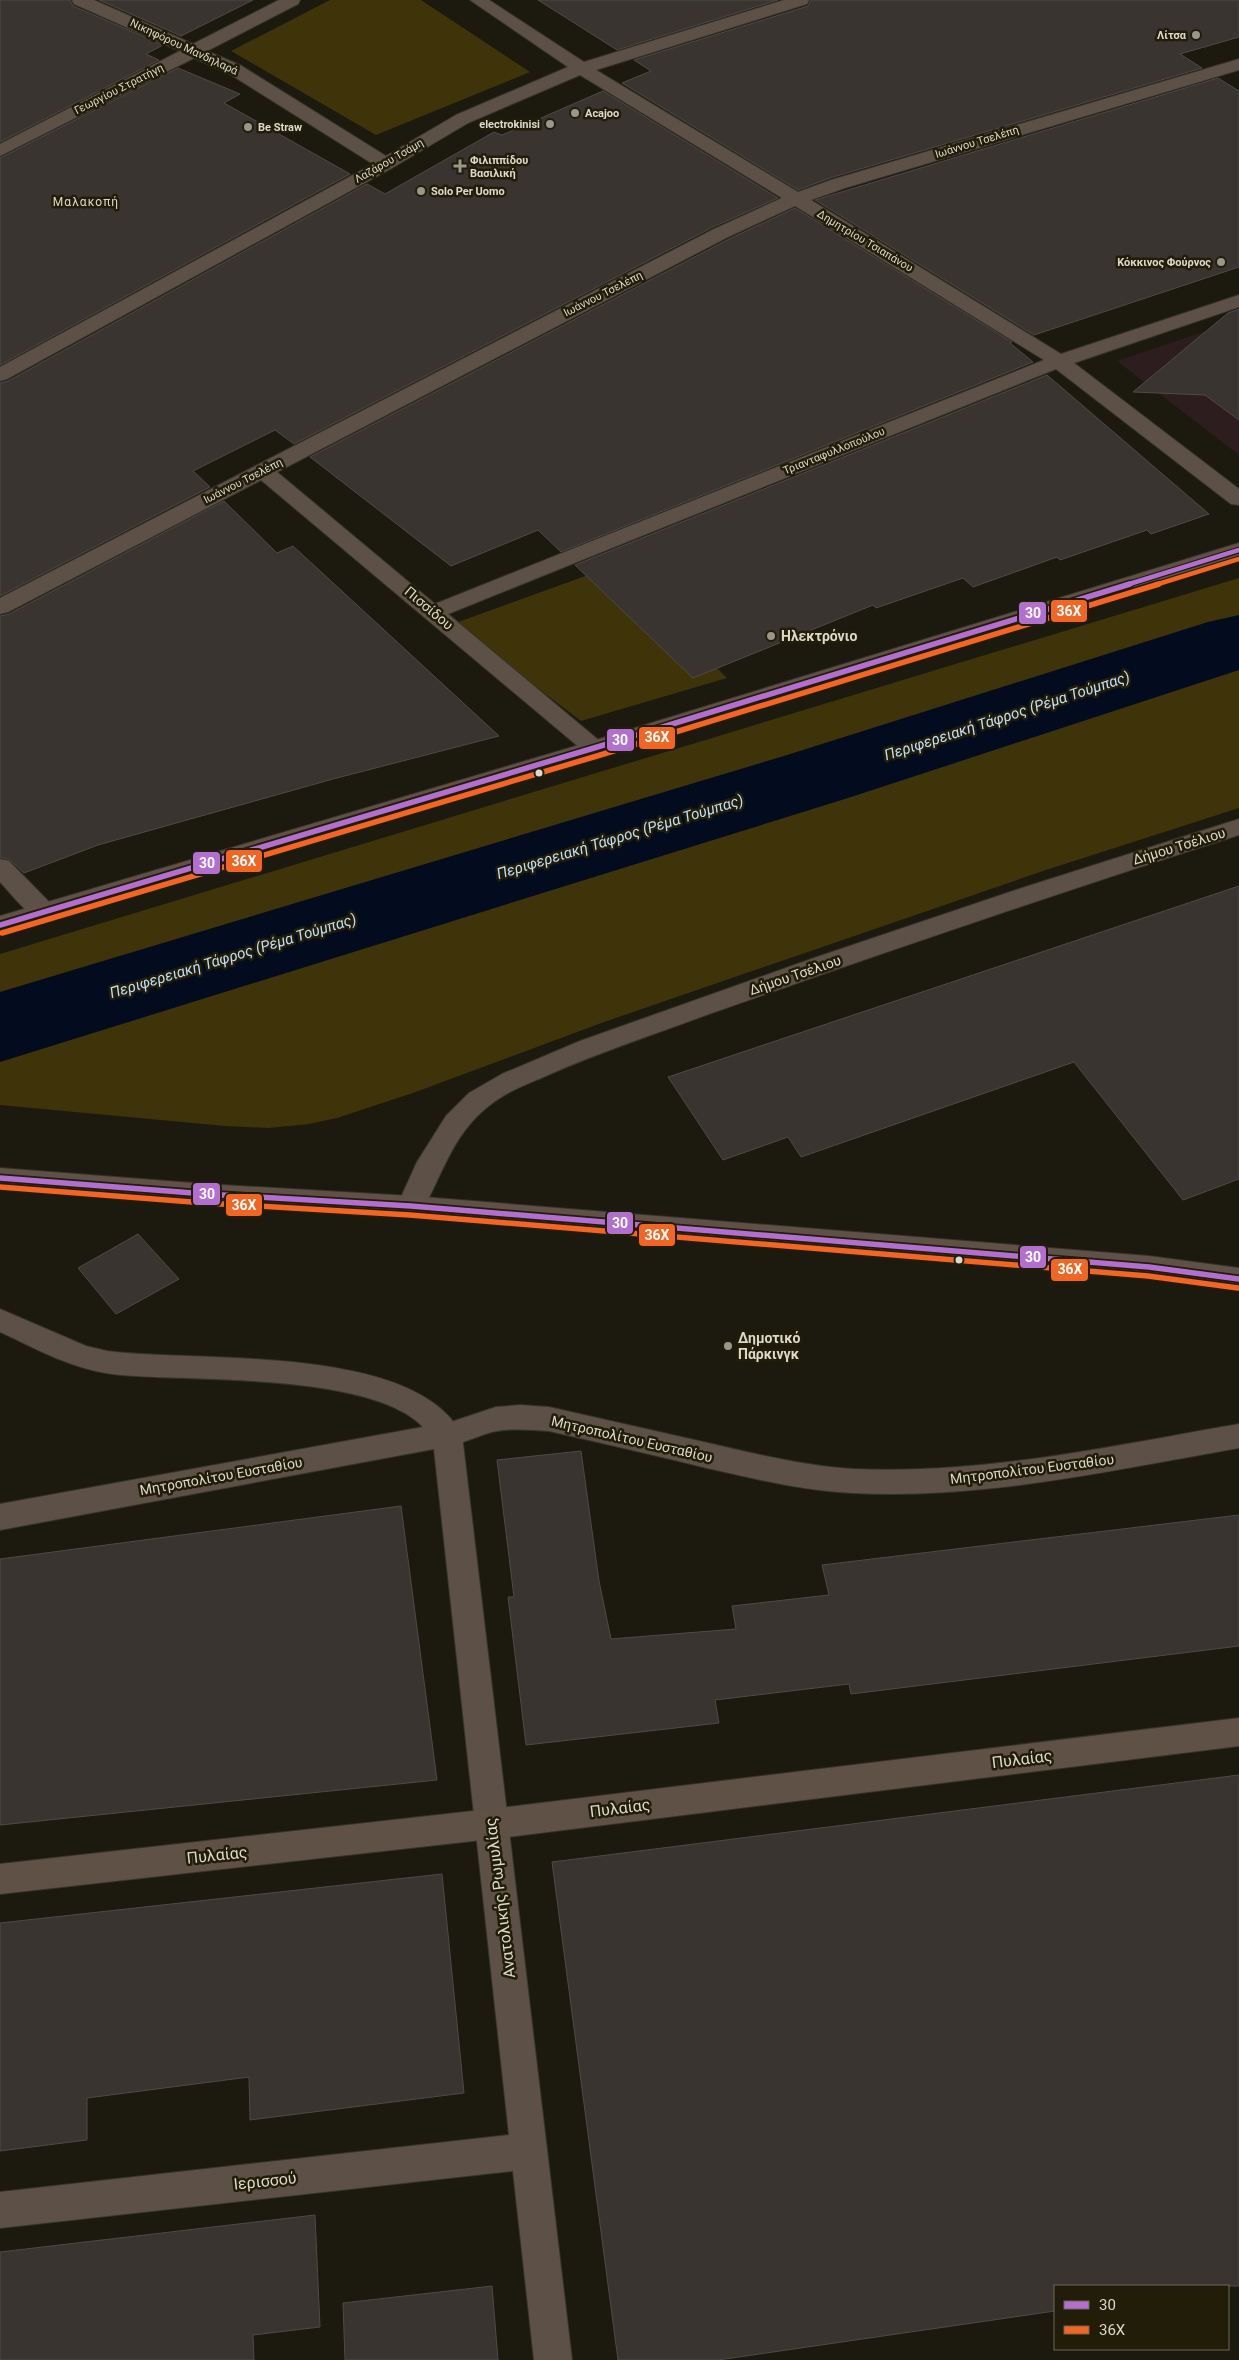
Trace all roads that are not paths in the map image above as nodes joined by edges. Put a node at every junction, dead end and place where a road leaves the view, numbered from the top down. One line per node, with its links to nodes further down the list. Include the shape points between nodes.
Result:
1 (80, 0): 5 (street, Νικηφόρου Μανδηλαρά)
2 (292, 0): 5 (street, Γεωργίου Στρατήγη)
3 (478, 0): 7 (street, Δημητρίου Τσιαπάνου)
4 (801, 0): 7 (street, Λαζάρου Τσάμη)
5 (194, 51): 8 (street, Γεωργίου Στρατήγη); 9 (street, Νικηφόρου Μανδηλαρά, via 234,69)
6 (1239, 64): 10 (street, Ιωάννου Τσελέπη)
7 (581, 68): 9 (street, Λαζάρου Τσάμη, via 462,119); 10 (street, Δημητρίου Τσιαπάνου)
8 (0, 151)
9 (386, 164): 13 (street, Λαζάρου Τσάμη)
10 (796, 199): 12 (street, Δημητρίου Τσιαπάνου); 14 (street, Ιωάννου Τσελέπη, via 721,232)
11 (1239, 301): 12 (street, Τριανταφυλλοπούλου)
12 (1059, 361): 15 (street, Δημητρίου Τσιαπάνου); 18 (street, Τριανταφυλλοπούλου)
13 (0, 375)
14 (263, 471): 17 (street, Ιωάννου Τσελέπη); 18 (street, Πισσίδου)
15 (1239, 500)
16 (1239, 550): 19 (street)
17 (0, 606)
18 (434, 612): 19 (street, Πισσίδου)
19 (594, 748): 22 (street)
20 (1239, 827): 25 (street, Δήμου Τσέλιου, via 1063,882 745,992 560,1058 514,1079 479,1099 454,1124 430,1160)
21 (0, 867): 22 (street)
22 (44, 912): 23 (street)
23 (0, 925)
24 (0, 1178): 25 (street)
25 (411, 1206): 26 (street, via 1149,1267)
26 (1239, 1279)
27 (0, 1320): 28 (street, via 70,1353 103,1362 289,1374 351,1383 419,1407)
28 (447, 1435): 29 (street, Μητροπολίτου Ευσταθίου, via 496,1419 549,1419 766,1469 820,1478 896,1481 983,1476 1074,1465); 30 (street, Μητροπολίτου Ευσταθίου); 32 (street, Ανατολικής Ρωμυλίας)
29 (1239, 1436)
30 (0, 1517)
31 (1239, 1732): 32 (street, Πυλαίας)
32 (491, 1824): 33 (street, Πυλαίας); 34 (street, Ανατολικής Ρωμυλίας)
33 (0, 1879)
34 (529, 2151): 35 (street, Ιερισσού); 36 (street, Ανατολικής Ρωμυλίας)
35 (0, 2210)
36 (553, 2360)

